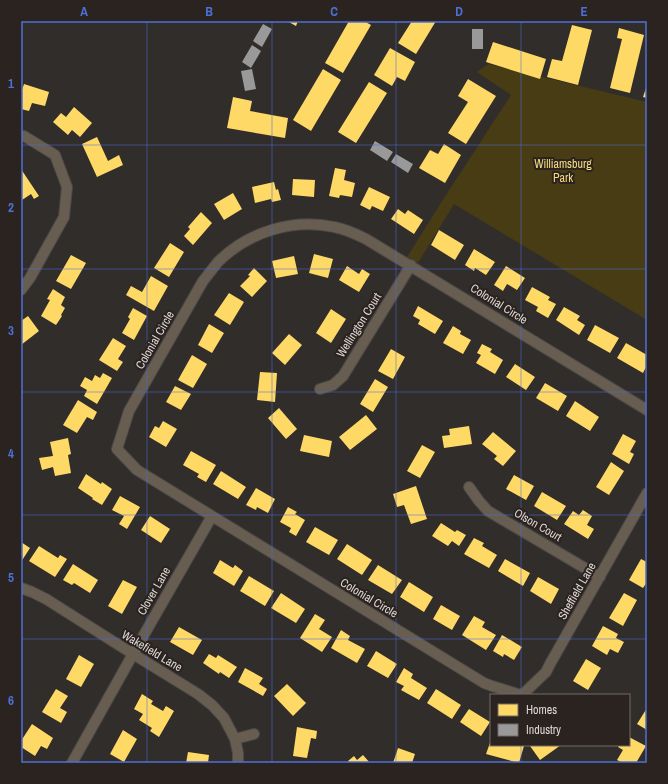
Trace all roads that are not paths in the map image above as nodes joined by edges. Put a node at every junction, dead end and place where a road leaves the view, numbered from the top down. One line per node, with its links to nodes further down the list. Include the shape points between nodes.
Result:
1 (21, 136): 3 (street, via 54,155 67,187 64,217)
2 (411, 265): 4 (street, Wellington Court, via 343,376 333,385); 5 (street, Colonial Circle); 8 (street, Colonial Circle, via 351,232 315,224 296,224 261,233 235,248 218,262 203,281 129,411 117,449 137,470)
3 (21, 290)
4 (320, 389)
5 (647, 410)
6 (469, 487): 9 (street, Olson Court, via 488,511)
7 (647, 493): 9 (street, Sheffield Lane)
8 (212, 516): 11 (street, Clover Lane); 12 (street, Colonial Circle, via 484,683)
9 (600, 577): 13 (street, Sheffield Lane, via 546,672)
10 (21, 588): 11 (street, Wakefield Lane, via 46,600)
11 (133, 654): 15 (street, Wakefield Lane, via 212,705 224,718); 16 (street, Clover Lane)
12 (518, 694)
13 (522, 694)
14 (254, 734): 15 (street)
15 (235, 739): 17 (street, Wakefield Lane)
16 (72, 763)
17 (238, 763)

